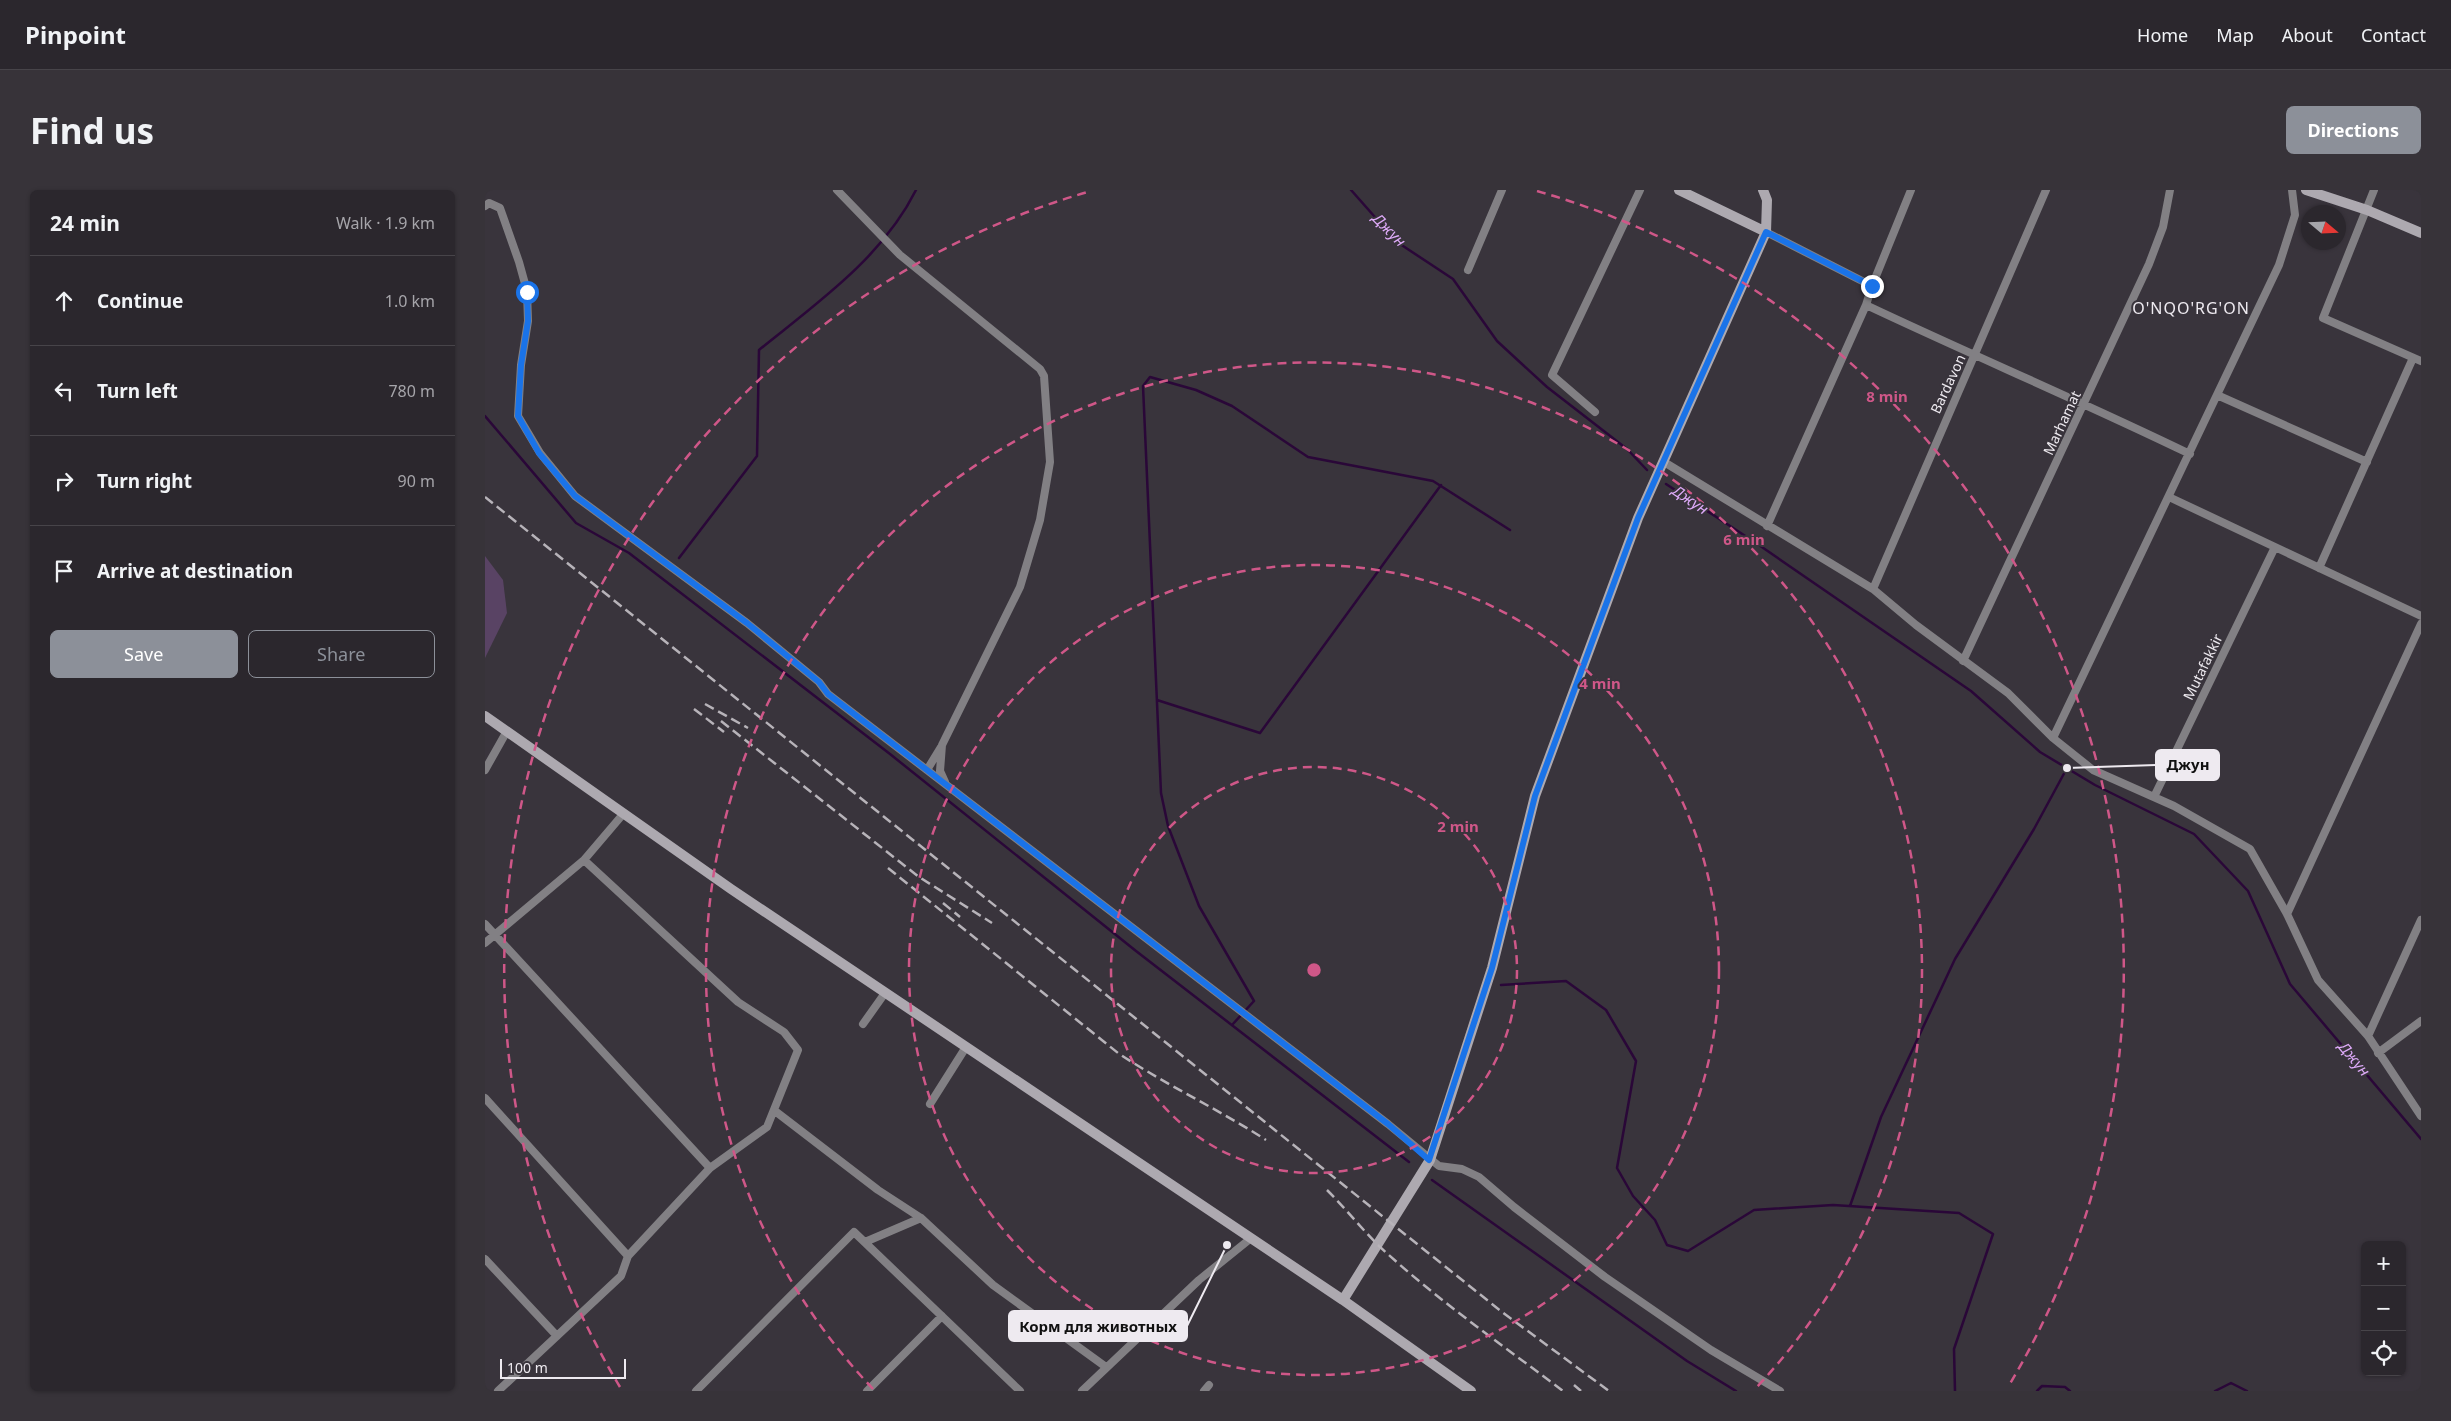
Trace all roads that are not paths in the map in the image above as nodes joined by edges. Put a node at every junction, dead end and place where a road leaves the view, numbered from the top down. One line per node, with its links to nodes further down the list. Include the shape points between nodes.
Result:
1 (837, 190): 38 (street, via 900,255 1040,369 1044,376 1049,462 1040,520 1020,587)
2 (1502, 190): 16 (street)
3 (1640, 190): 23 (street, via 1552,375)
4 (1679, 190): 14 (main road)
5 (1763, 190): 14 (main road, via 1767,200)
6 (1911, 190): 17 (street)
7 (2046, 190): 19 (street, Bardavon)
8 (2170, 190): 22 (street, Marhamat, via 2163,227 2149,264)
9 (2292, 190): 21 (street, via 2295,215 2279,265)
10 (2306, 190): 13 (main road)
11 (2374, 190): 13 (street)
12 (485, 206): 40 (street, via 489,203 500,208 527,292 528,321 518,416 539,453 575,496 747,623 819,682 828,694)
13 (2367, 210): 15 (main road); 20 (street, via 2323,318)
14 (1766, 232): 17 (street); 25 (main road)
15 (2421, 233)
16 (1468, 270)
17 (1872, 286): 18 (street)
18 (1866, 305): 19 (street); 28 (street)
19 (1975, 356): 22 (street); 31 (street, Bardavon)
20 (2417, 359): 26 (street)
21 (2217, 395): 24 (street); 26 (street)
22 (2085, 403): 24 (street); 34 (street, Marhamat)
23 (1595, 412)
24 (2190, 454): 27 (street)
25 (1664, 462): 28 (street); 60 (main road, via 1638,518 1535,796 1492,968)
26 (2367, 462): 30 (street)
27 (2169, 498): 29 (street); 37 (street)
28 (1767, 526): 31 (street)
29 (2275, 547): 30 (street); 42 (street, Mutafakkir)
30 (2319, 568): 32 (street)
31 (1873, 589): 34 (street)
32 (2421, 616)
33 (2421, 624): 45 (street)
34 (1963, 661): 37 (street, via 2008,693)
35 (485, 716): 36 (main road)
36 (507, 730): 39 (street); 43 (main road)
37 (2053, 738): 42 (street, via 2093,770)
38 (942, 745): 40 (street); 41 (street, via 940,771)
39 (485, 770)
40 (927, 770): 41 (street)
41 (946, 784): 60 (street, via 1388,1124)
42 (2154, 797): 45 (street, via 2250,849)
43 (624, 813): 44 (street); 50 (main road)
44 (584, 860): 48 (street); 58 (street, via 738,1002 784,1032 798,1050)
45 (2287, 914): 53 (street, via 2318,980)
46 (2421, 920): 53 (street)
47 (485, 924): 48 (street)
48 (495, 934): 49 (street); 61 (street)
49 (485, 943)
50 (885, 993): 52 (street); 54 (main road)
51 (2421, 1021): 55 (street)
52 (863, 1024)
53 (2369, 1036): 55 (street)
54 (966, 1047): 57 (street); 63 (main road)
55 (2378, 1053): 59 (street)
56 (485, 1098): 65 (street)
57 (930, 1104)
58 (775, 1112): 61 (street, via 767,1126); 62 (street, via 878,1190)
59 (2421, 1116)
60 (1429, 1160): 67 (main road); 77 (street, via 1439,1166 1462,1169 1479,1176 1605,1277 1711,1350)
61 (710, 1168): 65 (street)
62 (921, 1218): 64 (street); 70 (street, via 993,1285)
63 (1250, 1239): 67 (main road); 70 (street, via 1199,1280)
64 (865, 1242): 68 (street); 72 (street, via 854,1232)
65 (628, 1256): 69 (street, via 621,1276)
66 (485, 1259): 69 (street)
67 (1343, 1300): 76 (main road)
68 (942, 1316): 73 (street); 74 (street)
69 (557, 1336): 71 (street)
70 (1106, 1367): 75 (street)
71 (498, 1391)
72 (696, 1391)
73 (867, 1391)
74 (1021, 1391)
75 (1082, 1391)
76 (1471, 1391)
77 (1780, 1391)

